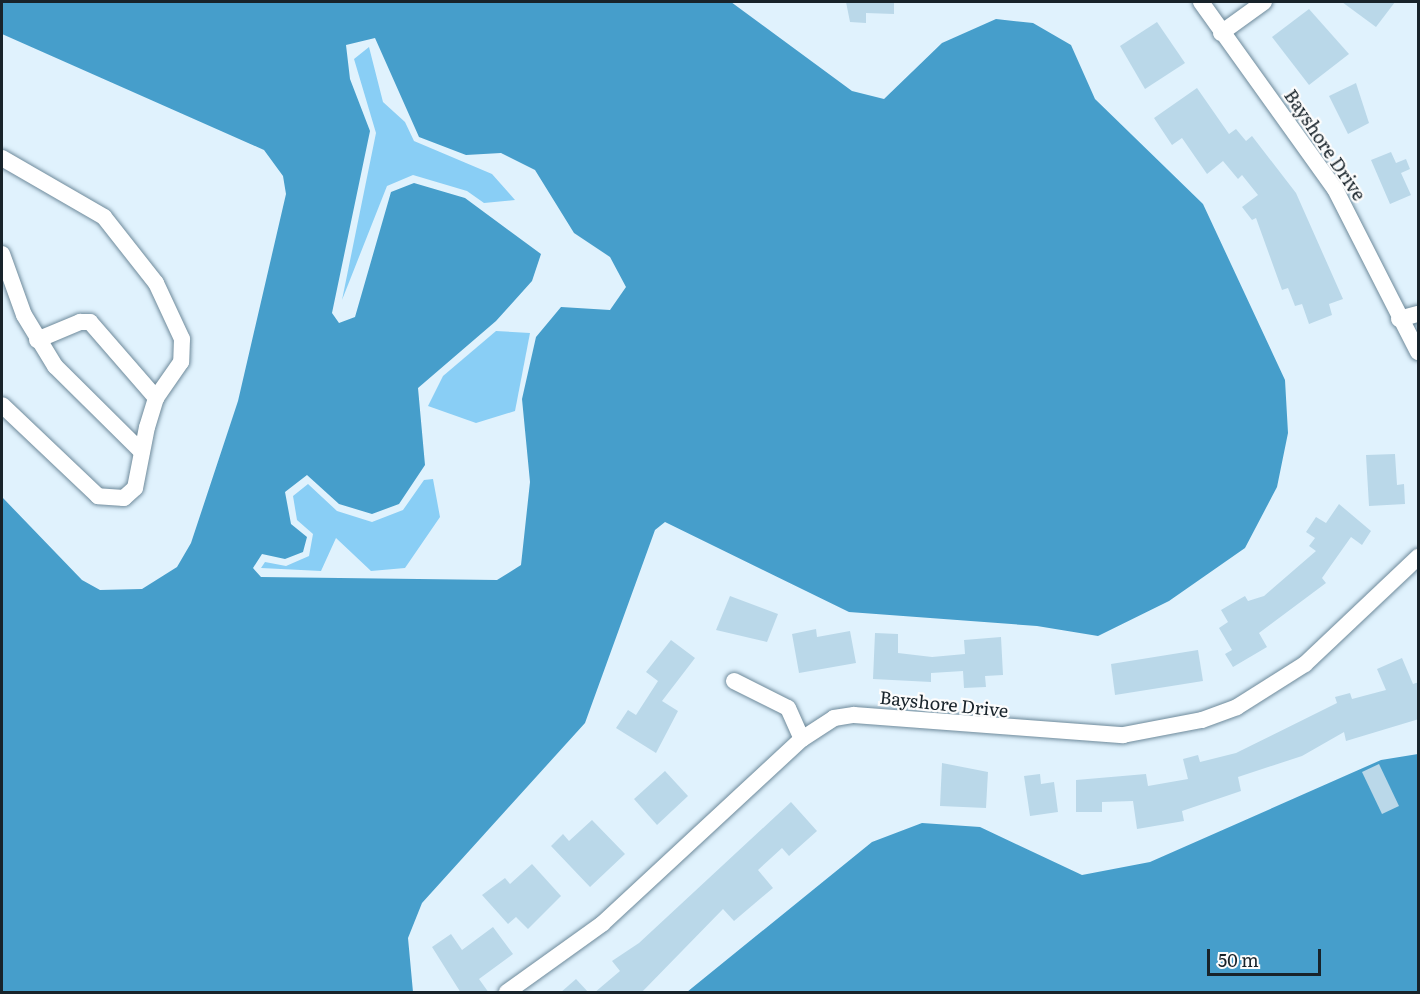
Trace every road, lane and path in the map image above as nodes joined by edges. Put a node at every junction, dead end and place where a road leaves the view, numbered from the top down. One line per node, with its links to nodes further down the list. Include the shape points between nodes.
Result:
1 (1201, 2): 3 (street, Bayshore Drive)
2 (1264, 2): 3 (street)
3 (1221, 33): 7 (street, Bayshore Drive, via 1335,189)
4 (2, 158): 10 (street, via 104,216 156,283 182,339 181,362)
5 (2, 254): 8 (street)
6 (1419, 314): 7 (street)
7 (1399, 319): 9 (street, Bayshore Drive)
8 (37, 340): 10 (street, via 80,322 90,322); 12 (street, via 79,395)
9 (1419, 352)
10 (156, 398): 12 (street)
11 (2, 405): 12 (street, via 98,496 112,501 135,488)
12 (142, 452)
13 (1419, 556): 15 (street, Bayshore Drive, via 1305,664 1237,707 1202,720 1112,735 854,715 834,718)
14 (734, 681): 15 (street, via 788,708)
15 (802, 739): 16 (street, Bayshore Drive, via 602,924)
16 (507, 993)

